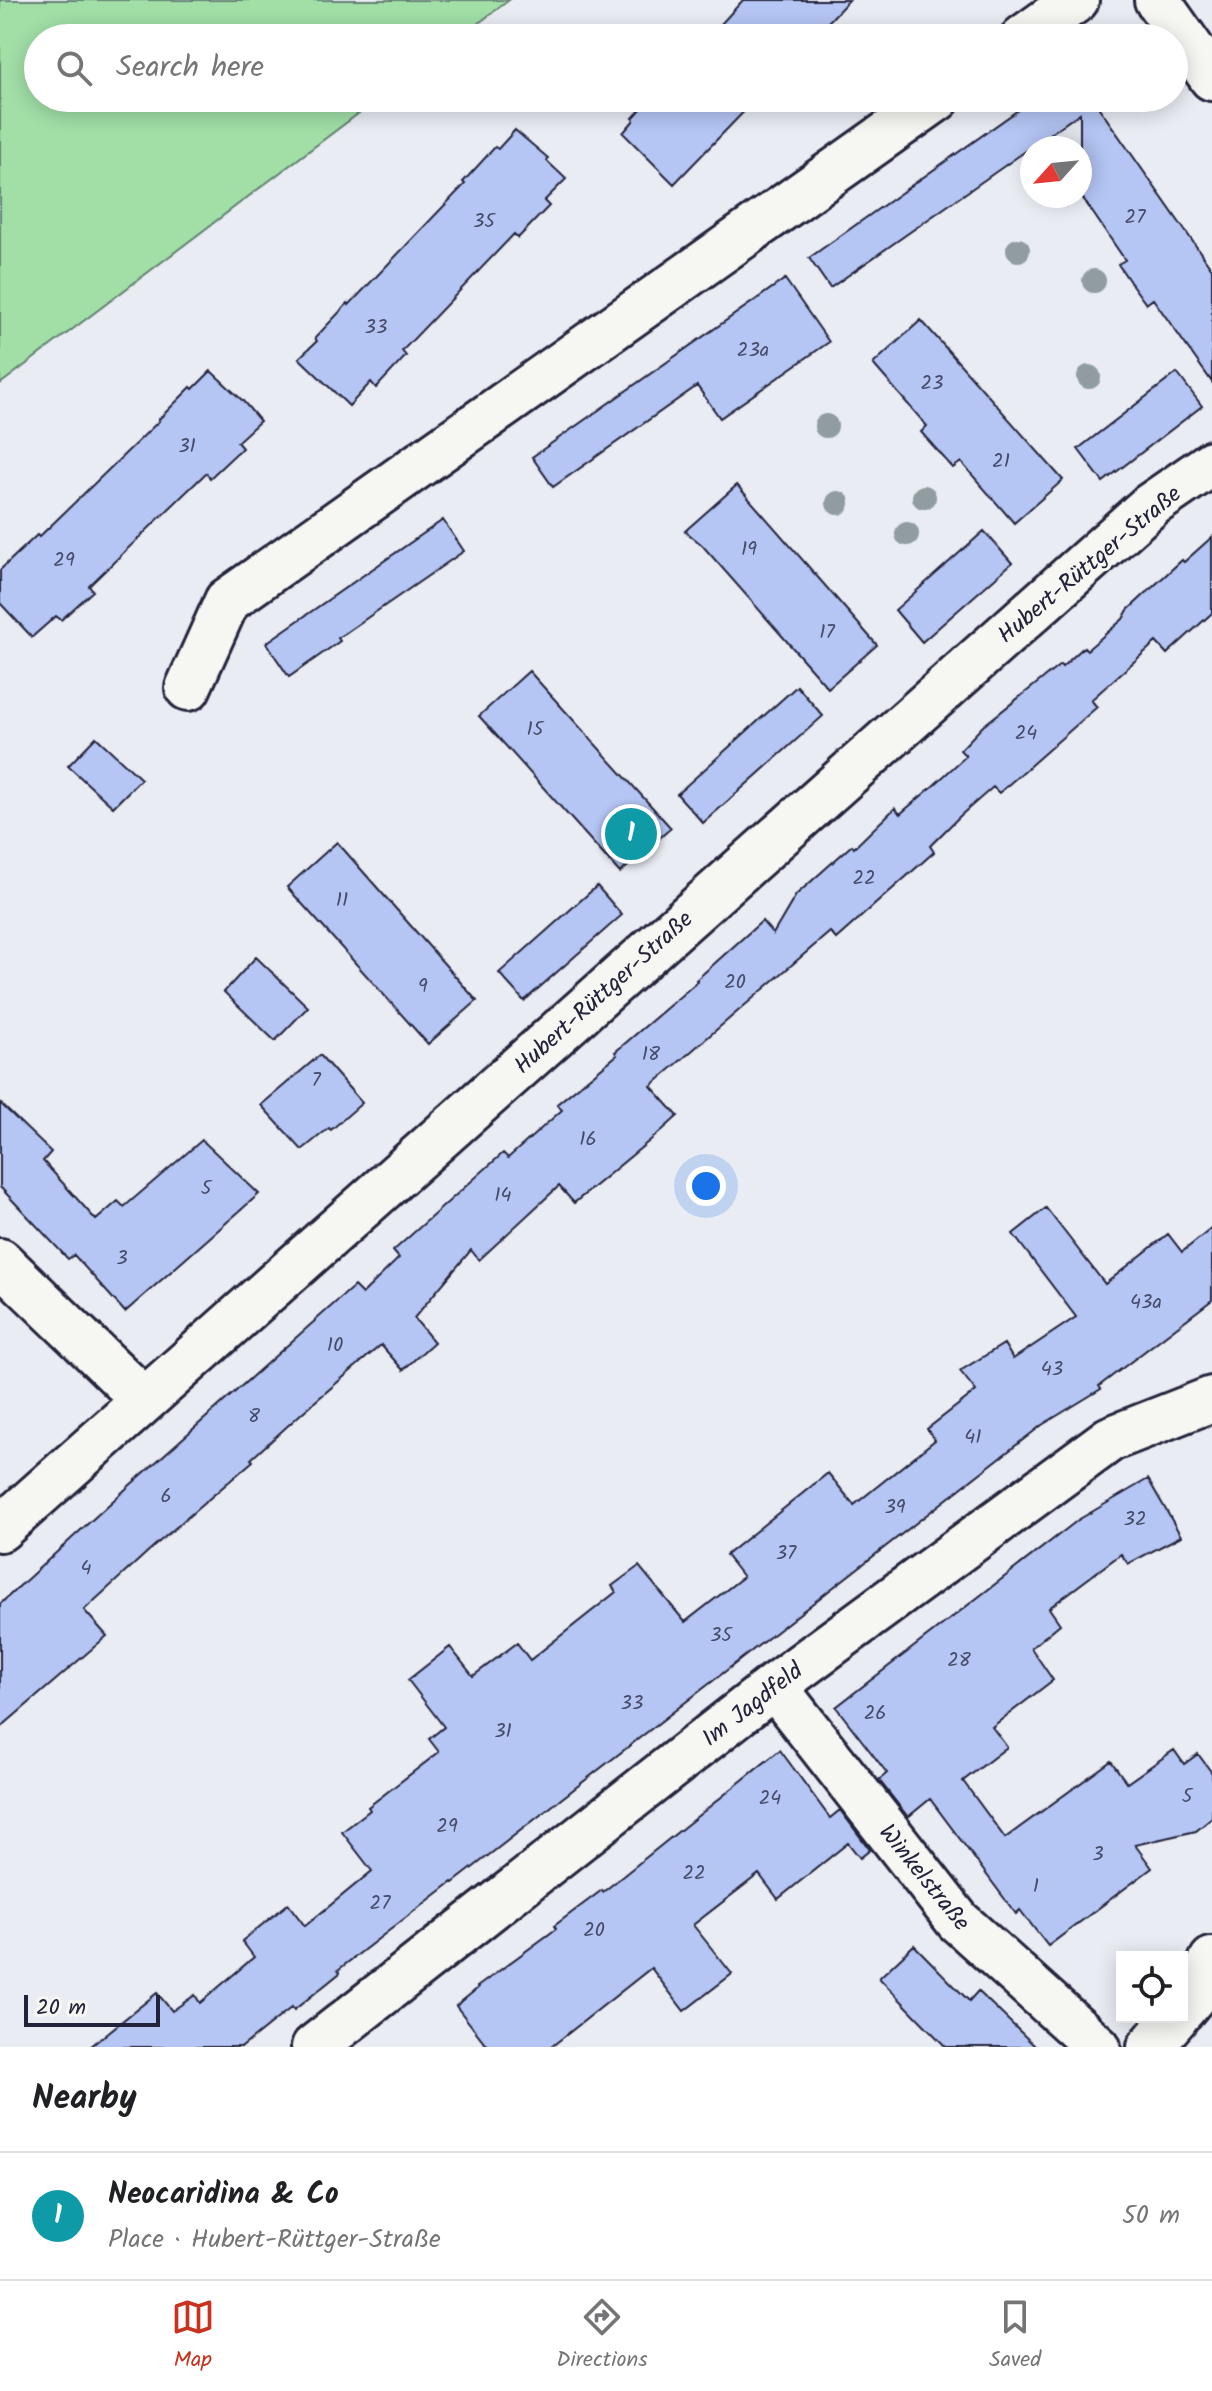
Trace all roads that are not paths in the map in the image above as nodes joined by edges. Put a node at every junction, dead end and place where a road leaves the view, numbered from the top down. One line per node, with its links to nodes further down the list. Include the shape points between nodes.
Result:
1 (1076, 0): 3 (street)
2 (1157, 0): 4 (street)
3 (1043, 24)
4 (1174, 24)
5 (1188, 44): 6 (street)
6 (1212, 78)
7 (918, 112): 9 (street, via 227,601)
8 (1212, 463): 12 (street, Hubert-Rüttger-Straße, via 1151,505)
9 (188, 688)
10 (0, 1261): 12 (street)
11 (1212, 1399): 14 (street, Im Jagdfeld, via 1110,1439)
12 (144, 1400): 13 (street, Hubert-Rüttger-Straße)
13 (0, 1529)
14 (774, 1686): 18 (street, Im Jagdfeld); 19 (street, Winkelstraße, via 958,1921)
15 (1212, 1960): 16 (street)
16 (1188, 2003)
17 (1171, 2023): 20 (street)
18 (314, 2047)
19 (1098, 2047)
20 (1150, 2047)

